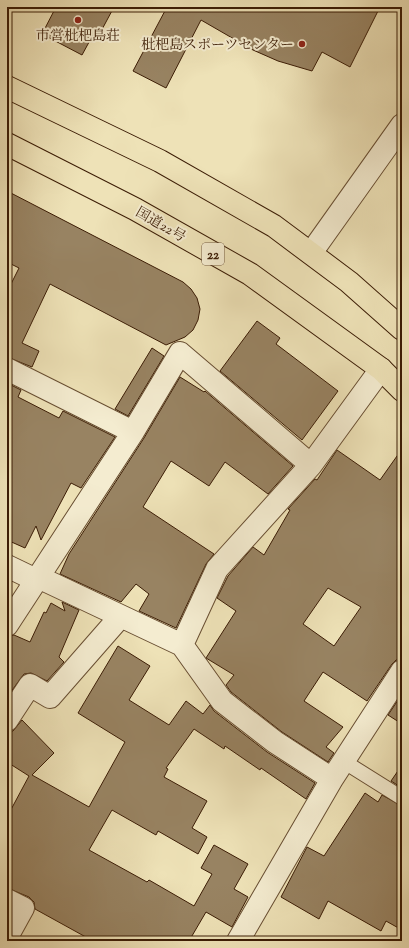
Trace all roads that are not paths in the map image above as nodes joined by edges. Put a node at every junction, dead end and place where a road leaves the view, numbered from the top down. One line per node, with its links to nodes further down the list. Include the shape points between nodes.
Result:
1 (7, 87): 4 (highway, via 160,161 274,226)
2 (402, 125): 4 (street)
3 (7, 144): 7 (highway, 国道22号 / 22, via 135,209 250,274)
4 (311, 253): 5 (highway, via 349,282)
5 (402, 329)
6 (7, 369): 9 (street)
7 (381, 369): 8 (highway, 国道22号 / 22); 10 (street)
8 (402, 390)
9 (133, 432): 10 (street, via 180,353); 12 (street)
10 (311, 465): 15 (street, via 217,568)
11 (7, 566): 12 (street)
12 (37, 579): 13 (street); 14 (street)
13 (120, 617): 15 (street); 17 (street, via 50,697 30,685)
14 (7, 625)
15 (182, 645): 18 (street, via 222,701 275,742)
16 (401, 675): 18 (street)
17 (7, 720)
18 (338, 770): 19 (lane); 22 (street)
19 (402, 798)
20 (7, 900): 21 (street, via 23,908)
21 (7, 937)
22 (238, 941)

